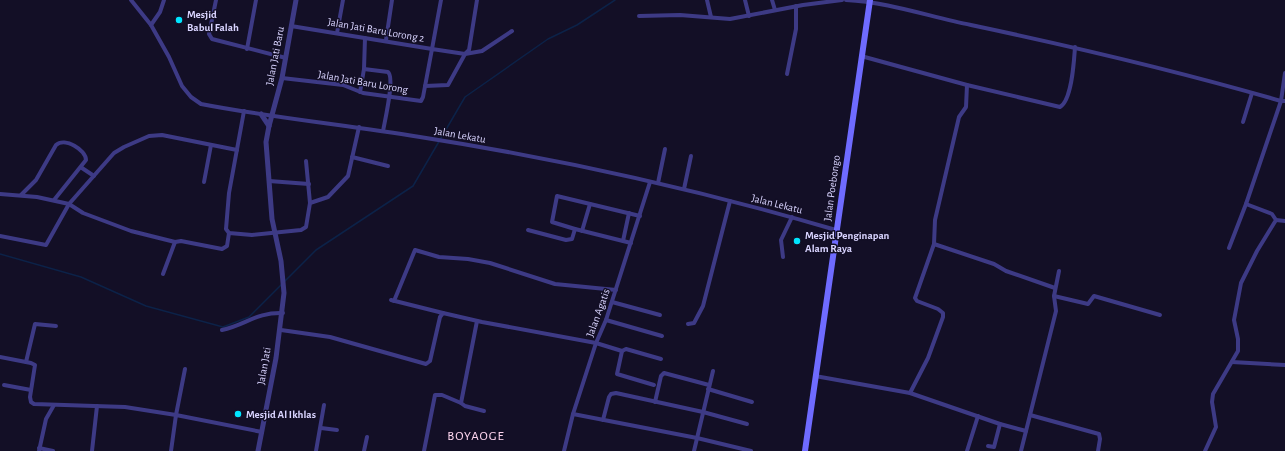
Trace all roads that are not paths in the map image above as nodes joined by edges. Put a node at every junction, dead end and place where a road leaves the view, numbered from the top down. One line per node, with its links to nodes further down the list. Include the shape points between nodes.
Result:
1 (131, 0): 23 (street, Jalan Lekatu)
2 (164, 0): 23 (street, via 157,18)
3 (216, 0): 30 (street, via 209,36)
4 (256, 0): 30 (street)
5 (296, 0): 24 (street, Jalan Jati Baru)
6 (343, 0): 26 (street)
7 (392, 0): 28 (street)
8 (440, 0): 31 (street, Jalan Jati Baru Lorong 2)
9 (477, 0): 32 (street, via 469,48)
10 (707, 0): 22 (street)
11 (745, 0): 21 (street)
12 (772, 0): 19 (street)
13 (842, 0): 15 (street)
14 (846, 0): 16 (street)
15 (823, 1): 17 (street)
16 (870, 1): 29 (street, via 945,20); 33 (main road, Jalan Poebongo)
17 (802, 2): 18 (street)
18 (796, 6): 19 (street); 37 (street, via 796,29)
19 (775, 10): 21 (street)
20 (639, 16): 22 (street)
21 (749, 16): 22 (street, via 730,19)
22 (711, 17)
23 (150, 25): 45 (street, Jalan Lekatu, via 182,86 191,97 201,104)
24 (291, 26): 26 (street, Jalan Jati Baru Lorong 2); 34 (street, Jalan Jati Baru)
25 (512, 31): 32 (street, via 482,50)
26 (337, 33): 27 (street, Jalan Jati Baru Lorong 2)
27 (365, 38): 28 (street, Jalan Jati Baru Lorong 2); 35 (street)
28 (386, 40): 31 (street, Jalan Jati Baru Lorong 2)
29 (1075, 47): 39 (street, via 1069,92 1066,102 1060,107); 42 (street)
30 (247, 49): 34 (street)
31 (432, 49): 32 (street); 40 (street)
32 (465, 54): 40 (street, via 448,85)
33 (860, 56): 39 (street); 82 (main road, Jalan Poebongo)
34 (286, 58): 38 (street, Jalan Jati Baru)
35 (364, 69): 41 (street); 43 (street, via 389,72)
36 (1285, 73): 44 (street)
37 (788, 74)
38 (282, 78): 41 (street, Jalan Jati Baru Lorong, via 343,85); 47 (street, Jalan Jati Baru)
39 (967, 85): 90 (street, via 967,105 959,117 935,220)
40 (425, 86): 43 (street, Jalan Jati Baru Lorong, via 422,99 416,101)
41 (360, 92): 43 (street, Jalan Jati Baru Lorong)
42 (1252, 93): 44 (street); 48 (street)
43 (389, 97): 51 (street)
44 (1283, 101): 74 (street)
45 (244, 111): 46 (street, Jalan Lekatu); 54 (street)
46 (261, 114): 47 (street, Jalan Lekatu); 49 (street)
47 (273, 116): 49 (street); 50 (street, Jalan Lekatu)
48 (1243, 122)
49 (269, 126): 61 (street, via 266,142)
50 (359, 127): 51 (street, Jalan Lekatu); 56 (street)
51 (383, 131): 63 (street, Jalan Lekatu)
52 (211, 145): 54 (street); 60 (street, via 171,136 149,136 118,150); 62 (street)
53 (665, 149): 64 (street)
54 (238, 150): 84 (street, via 229,193 226,229)
55 (691, 156): 66 (street)
56 (352, 157): 58 (street); 71 (street, via 348,176 328,197)
57 (306, 161): 65 (street)
58 (388, 166)
59 (82, 168): 60 (street); 68 (street, via 86,160 84,153 67,142 59,142 36,180); 69 (street)
60 (94, 176): 72 (street)
61 (270, 181): 65 (street); 85 (street)
62 (204, 182)
63 (650, 182): 64 (street, Jalan Lekatu); 76 (street, Jalan Agatis)
64 (658, 183): 66 (street, Jalan Lekatu)
65 (309, 184): 71 (street)
66 (684, 189): 70 (street, Jalan Lekatu)
67 (0, 194): 68 (street)
68 (21, 195): 69 (street)
69 (54, 200): 72 (street)
70 (730, 202): 77 (street, Jalan Lekatu); 105 (street, via 704,306 694,323)
71 (310, 203): 85 (street, via 306,227 301,230)
72 (69, 204): 86 (street, via 46,245); 88 (street, via 83,213 131,231)
73 (590, 204): 75 (street); 80 (street, via 556,197 552,222); 83 (street)
74 (1246, 204): 78 (street, via 1272,214); 91 (street)
75 (629, 213): 76 (street); 87 (street)
76 (640, 216): 89 (street, Jalan Agatis)
77 (792, 217): 82 (street, Jalan Lekatu); 92 (street, via 780,240)
78 (1276, 220): 79 (street); 115 (street, via 1241,283 1234,320 1238,348)
79 (1285, 220)
80 (575, 229): 81 (street, via 572,239 568,241); 83 (street)
81 (528, 230)
82 (836, 230): 119 (main road, Jalan Poebongo)
83 (582, 231): 87 (street)
84 (230, 233): 85 (street); 88 (street, via 227,246 222,249)
85 (274, 233): 99 (street, Jalan Jati, via 284,284)
86 (0, 236)
87 (623, 241): 89 (street)
88 (175, 242): 94 (street)
89 (631, 243): 96 (street, Jalan Agatis)
90 (934, 244): 95 (street); 124 (street, via 915,299 938,309 944,315 928,358)
91 (1229, 248)
92 (783, 257)
93 (1059, 271): 95 (street)
94 (163, 274)
95 (1055, 288): 97 (street)
96 (616, 290): 98 (street, Jalan Agatis); 100 (street, via 555,284 490,263 439,257 415,250 392,300)
97 (1054, 296): 102 (street, via 1088,304 1094,296); 135 (street, via 1056,311)
98 (612, 302): 101 (street); 103 (street, Jalan Agatis)
99 (282, 313): 107 (street, via 261,315 237,327); 108 (street, Jalan Jati)
100 (443, 313): 104 (street); 108 (street, via 430,361 426,364 330,337)
101 (660, 315)
102 (1160, 315)
103 (606, 320): 109 (street); 110 (street, Jalan Agatis)
104 (477, 321): 110 (street); 127 (street)
105 (688, 324)
106 (56, 326): 114 (street, via 35,324)
107 (222, 330)
108 (281, 330): 143 (street, Jalan Jati)
109 (662, 336)
110 (596, 343): 111 (street); 133 (street, Jalan Agatis)
111 (622, 351): 113 (street, via 625,349); 121 (street, via 618,374)
112 (0, 357): 114 (street)
113 (661, 359)
114 (26, 362): 123 (street, via 36,367)
115 (1232, 362): 116 (street); 162 (street, via 1212,394 1216,427)
116 (1285, 365)
117 (186, 369): 134 (street)
118 (713, 371): 122 (street)
119 (815, 376): 124 (street); 158 (main road, Jalan Poebongo)
120 (4, 385): 123 (street)
121 (654, 385)
122 (709, 387): 125 (street, via 664,374 661,376); 126 (street); 132 (street)
123 (31, 390): 128 (street, via 32,403)
124 (910, 393): 136 (street)
125 (655, 402): 132 (street); 137 (street, via 611,394)
126 (752, 402)
127 (461, 403): 131 (street); 154 (street, via 442,395 435,395)
128 (54, 405): 130 (street); 147 (street, via 46,419)
129 (324, 405): 140 (street)
130 (97, 406): 134 (street, via 125,407); 149 (street)
131 (484, 411)
132 (703, 412): 138 (street); 145 (street)
133 (573, 414): 137 (street); 155 (street, Jalan Agatis)
134 (176, 415): 143 (street); 150 (street)
135 (1030, 415): 142 (street); 161 (street, via 1098,433)
136 (978, 416): 139 (street); 159 (street)
137 (603, 420): 145 (street)
138 (747, 424)
139 (1000, 424): 142 (street); 146 (street, via 994,447)
140 (321, 428): 141 (street); 152 (street)
141 (337, 430)
142 (1026, 431): 160 (street)
143 (262, 432): 151 (street, Jalan Jati)
144 (367, 437): 153 (street)
145 (697, 438): 156 (street); 157 (street)
146 (988, 446)
147 (39, 450): 148 (street)
148 (53, 451)
149 (92, 451)
150 (171, 451)
151 (258, 451)
152 (316, 451)
153 (364, 451)
154 (424, 451)
155 (564, 451)
156 (694, 451)
157 (751, 451)
158 (805, 451)
159 (968, 451)
160 (1021, 451)
161 (1098, 451)
162 (1205, 451)

